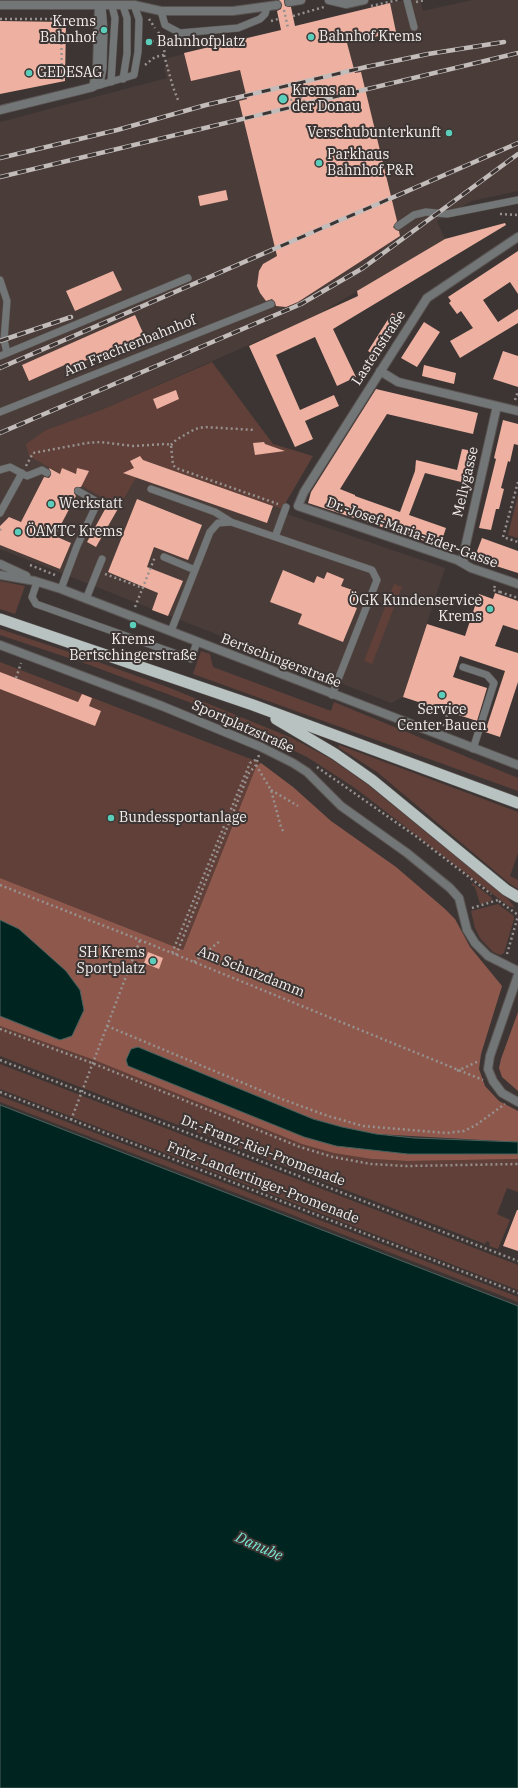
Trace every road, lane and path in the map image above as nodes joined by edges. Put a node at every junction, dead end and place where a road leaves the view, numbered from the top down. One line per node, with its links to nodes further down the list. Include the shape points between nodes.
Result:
1 (364, 0): 4 (street, via 346,4)
2 (407, 0): 15 (lane)
3 (291, 2): 5 (street); 16 (path)
4 (328, 3): 13 (path)
5 (267, 4): 11 (street, via 233,11); 11 (lane, via 265,14 260,19 238,28 180,34 165,25)
6 (0, 5): 7 (street)
7 (100, 6): 8 (street); 23 (street)
8 (112, 6): 9 (street); 21 (lane, via 115,18)
9 (123, 6): 10 (street); 19 (lane, via 127,18 127,54)
10 (134, 6): 11 (street); 19 (lane, via 139,19 138,52 134,75)
11 (161, 11)
12 (148, 16): 17 (path, via 165,44)
13 (293, 16)
14 (0, 19): 20 (path, via 62,19)
15 (414, 27)
16 (288, 28)
17 (164, 55): 18 (path, via 155,57 145,65); 26 (path)
18 (143, 72)
19 (123, 79): 21 (lane)
20 (62, 81)
21 (111, 82): 23 (lane)
22 (301, 85): 25 (path)
23 (96, 86): 29 (street)
24 (326, 88): 25 (path)
25 (303, 96): 27 (path, via 297,98 285,101 284,96 297,94); 28 (path)
26 (178, 100)
27 (298, 100)
28 (304, 102)
29 (0, 110)
30 (518, 200): 31 (lane, via 447,214 414,215)
31 (398, 226)
32 (518, 236): 37 (street, Lastenstraße, via 427,298)
33 (188, 278): 36 (lane)
34 (0, 280): 36 (lane, via 7,301)
35 (271, 304): 41 (lane, Am Frachtenbahnhof)
36 (4, 354)
37 (380, 371): 40 (street, via 398,382); 52 (street, Lastenstraße, via 304,492)
38 (518, 392): 39 (path)
39 (515, 401)
40 (497, 406): 42 (street); 60 (street, Mellygasse, via 464,549)
41 (0, 412)
42 (518, 412)
43 (255, 430): 44 (path, via 204,427 195,429)
44 (171, 445): 46 (path, via 133,446 101,442 33,452); 51 (path, via 173,465 176,468)
45 (0, 470): 46 (lane, via 10,467)
46 (22, 473): 47 (lane, via 27,476 42,470); 53 (lane)
47 (47, 473)
48 (518, 482): 56 (path, via 503,537)
49 (151, 488): 54 (lane, via 215,512)
50 (78, 491): 68 (lane, via 94,500 95,508)
51 (286, 506): 55 (lane)
52 (298, 506): 60 (street, Dr.-Josef-Maria-Eder-Gasse)
53 (0, 513)
54 (231, 522): 55 (lane); 62 (lane, via 218,523 210,532)
55 (275, 537): 80 (lane, via 372,570 378,580)
56 (518, 542)
57 (156, 554): 67 (path)
58 (164, 558): 62 (lane)
59 (102, 559): 63 (lane)
60 (464, 563): 66 (street, Dr.-Josef-Maria-Eder-Gasse, via 471,568)
61 (0, 564): 65 (street, Bertschingerstraße)
62 (195, 570): 74 (lane)
63 (98, 571): 67 (path); 71 (lane)
64 (0, 575): 65 (street, Bertschingerstraße)
65 (36, 581): 68 (street, Bertschingerstraße); 75 (lane, via 32,597 36,604 191,659)
66 (518, 584)
67 (143, 588): 72 (path)
68 (61, 589): 71 (street, Bertschingerstraße)
69 (494, 590): 70 (path)
70 (518, 598)
71 (86, 599): 74 (street, Bertschingerstraße)
72 (135, 607)
73 (0, 619): 81 (highway)
74 (171, 632): 75 (street, Bertschingerstraße)
75 (197, 642): 80 (street, Bertschingerstraße)
76 (0, 645): 77 (street, Sportplatzstraße)
77 (24, 653): 79 (path); 94 (street, Sportplatzstraße, via 162,706 293,763 307,772 341,806 407,852 450,888 459,898)
78 (463, 667): 84 (lane, via 487,675 494,683)
79 (16, 678)
80 (332, 695): 84 (street, Bertschingerstraße)
81 (253, 705): 88 (highway); 92 (highway, via 335,754 372,780 506,890)
82 (448, 712): 83 (path)
83 (443, 727)
84 (472, 749): 86 (street, Bertschingerstraße)
85 (258, 759): 98 (path, via 250,763)
86 (518, 765)
87 (271, 790): 89 (path); 90 (path); 100 (path, via 256,765 249,773)
88 (518, 802)
89 (298, 806)
90 (284, 833)
91 (0, 885): 96 (path, Am Schutzdamm)
92 (518, 897)
93 (498, 900): 94 (path)
94 (464, 910): 102 (street, Sportplatzstraße, via 467,930 475,943 488,956)
95 (518, 916): 99 (path)
96 (140, 940): 98 (path, Am Schutzdamm); 104 (path)
97 (220, 941): 101 (path)
98 (172, 953): 100 (path, Am Schutzdamm)
99 (507, 954)
100 (176, 955): 101 (path, Am Schutzdamm)
101 (194, 962): 109 (path, Am Schutzdamm)
102 (518, 971)
103 (518, 976): 106 (street)
104 (107, 1026): 108 (path); 113 (path, via 279,1098 363,1126 447,1133 464,1131)
105 (0, 1029): 108 (path)
106 (490, 1056): 109 (path); 110 (street, via 488,1069)
107 (0, 1060): 112 (path, Dr.-Franz-Riel-Promenade)
108 (92, 1063): 112 (path); 115 (path, via 300,1148 333,1157 371,1164 406,1166)
109 (457, 1071): 110 (path, Am Schutzdamm, via 479,1080)
110 (493, 1081): 113 (street, via 502,1093)
111 (0, 1092): 114 (path, Fritz-Landertinger-Promenade)
112 (81, 1092): 114 (path); 116 (path, Dr.-Franz-Riel-Promenade)
113 (515, 1101)
114 (71, 1120): 117 (path, Fritz-Landertinger-Promenade)
115 (518, 1164)
116 (518, 1261)
117 (518, 1293)

